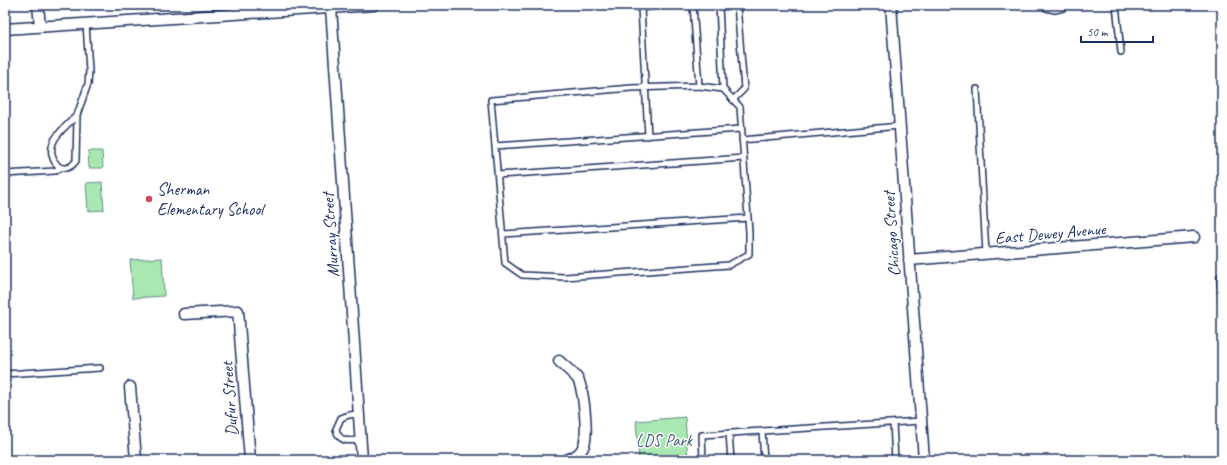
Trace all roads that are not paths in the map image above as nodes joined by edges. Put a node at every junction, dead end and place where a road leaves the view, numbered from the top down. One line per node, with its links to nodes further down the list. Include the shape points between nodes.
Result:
1 (38, 5): 14 (street)
2 (374, 5): 11 (street)
3 (668, 5): 18 (lane, via 641,8)
4 (693, 5): 17 (lane)
5 (719, 5): 19 (lane)
6 (737, 5): 21 (lane, via 744,89)
7 (891, 5): 23 (street, Chicago Street)
8 (1044, 5): 9 (lane, via 1055,10 1063,8)
9 (1064, 5)
10 (1116, 5): 16 (lane)
11 (330, 7): 12 (street); 44 (street, Murray Street)
12 (222, 9): 13 (street)
13 (86, 23): 14 (street); 22 (lane, via 88,84)
14 (40, 26): 15 (street)
15 (5, 29)
16 (1121, 52)
17 (699, 86): 18 (lane); 19 (lane)
18 (647, 88): 25 (lane); 27 (lane, via 491,100)
19 (723, 89): 21 (lane)
20 (977, 89): 35 (lane)
21 (733, 100): 24 (lane, via 740,107)
22 (77, 115): 29 (lane, via 76,161 66,169); 29 (lane, via 52,143 52,156)
23 (900, 126): 26 (lane); 36 (street, Chicago Street)
24 (741, 129): 25 (lane); 26 (lane)
25 (648, 136): 27 (lane)
26 (742, 140): 28 (lane)
27 (495, 146): 31 (lane)
28 (744, 158): 31 (lane); 32 (lane)
29 (60, 168): 30 (lane, via 55,171)
30 (5, 174)
31 (498, 175): 33 (lane)
32 (748, 218): 33 (lane); 33 (lane, via 749,254 729,265 565,277 522,276 505,263)
33 (503, 234)
34 (1194, 238): 35 (street, East Dewey Avenue)
35 (986, 254): 36 (street, East Dewey Avenue)
36 (909, 260): 45 (street, Chicago Street)
37 (1220, 277): 38 (lane)
38 (1222, 307)
39 (184, 314): 51 (street, Dufur Street, via 238,311)
40 (558, 361): 53 (street, via 576,378 582,389 584,445 576,456)
41 (100, 368): 42 (lane)
42 (5, 374)
43 (130, 387): 50 (street)
44 (358, 414): 49 (street, Murray Street); 49 (lane, via 341,418 336,429 342,440)
45 (921, 421): 46 (lane); 58 (street, Chicago Street)
46 (893, 423): 47 (lane); 57 (lane)
47 (762, 431): 48 (lane); 56 (lane)
48 (730, 433): 54 (lane, via 702,435); 55 (lane)
49 (361, 440): 52 (street, Murray Street)
50 (136, 460)
51 (250, 460)
52 (362, 460)
53 (566, 460)
54 (704, 460)
55 (731, 460)
56 (764, 460)
57 (895, 460)
58 (924, 460)

